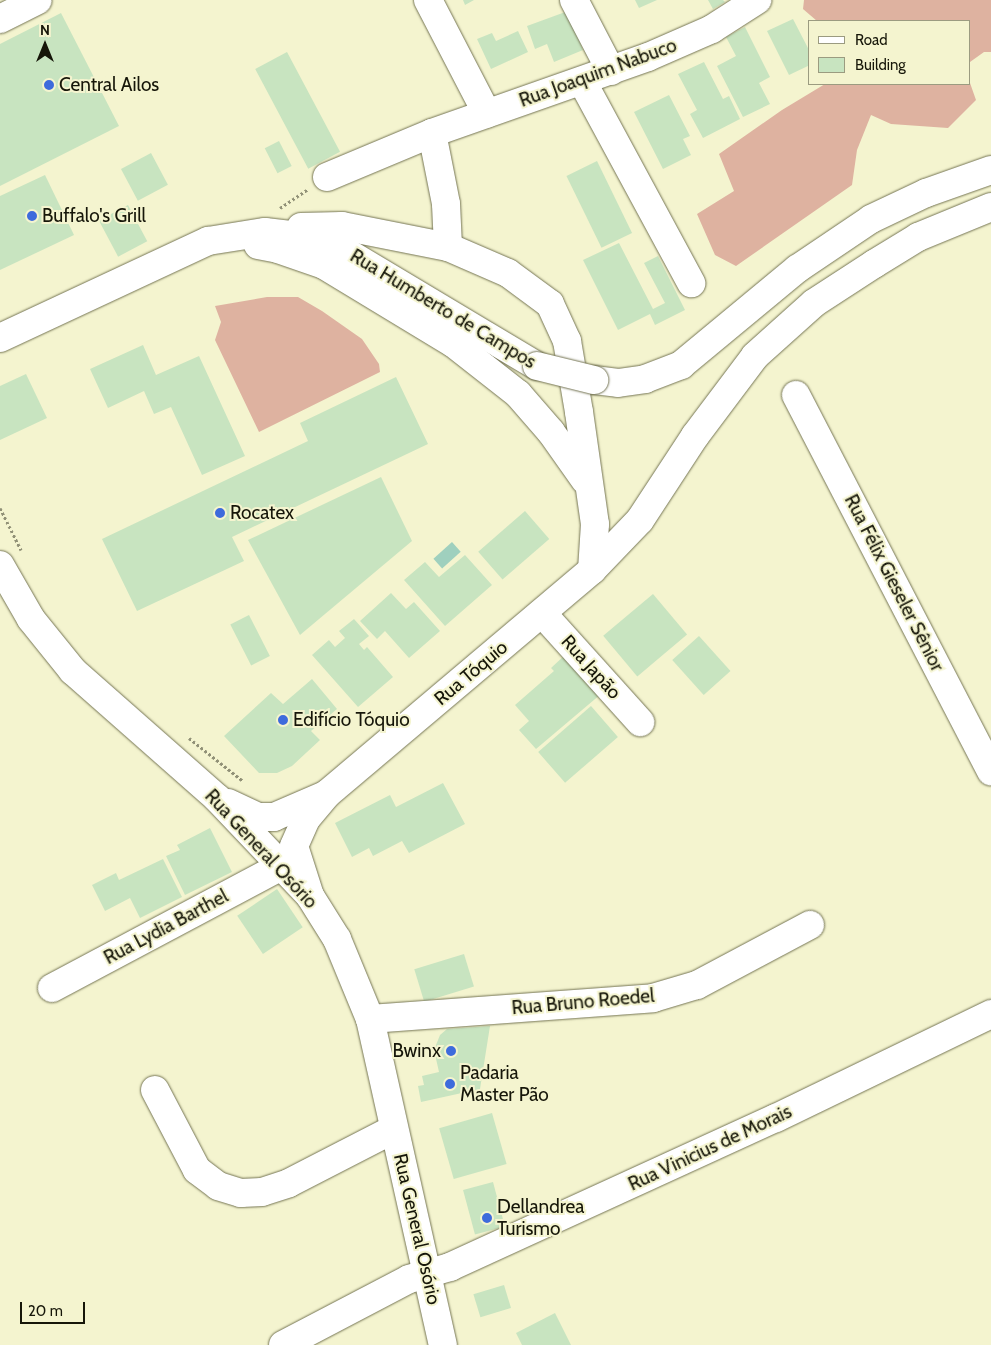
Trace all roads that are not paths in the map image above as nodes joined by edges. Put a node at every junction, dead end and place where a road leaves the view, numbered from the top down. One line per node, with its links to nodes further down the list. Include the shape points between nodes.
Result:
1 (38, 0): 5 (main road)
2 (428, 0): 8 (main road)
3 (574, 0): 6 (main road)
4 (757, 0): 6 (main road, Rua Joaquim Nabuco, via 712,29)
5 (0, 19)
6 (611, 71): 7 (main road, Rua Joaquim Nabuco)
7 (582, 81): 8 (main road, Rua Joaquim Nabuco); 16 (main road)
8 (487, 114): 9 (main road, Rua Joaquim Nabuco)
9 (432, 133): 11 (main road, Rua Joaquim Nabuco); 15 (main road, via 446,204)
10 (991, 170): 13 (main road, Rua Humberto de Campos, bridge, via 926,193 871,219 797,269 681,364 645,379 618,382 594,380 537,366 342,250 316,238)
11 (327, 177)
12 (991, 207): 21 (main road, via 918,238 874,264 814,303 762,349 695,436 640,520)
13 (274, 232): 14 (main road, Rua Humberto de Campos); 15 (main road, via 306,225 342,226)
14 (208, 241): 17 (main road, Rua Humberto de Campos); 19 (main road, via 288,252 324,266 407,313 453,343 518,394)
15 (448, 247): 19 (main road, via 508,273 550,304 567,341)
16 (691, 283)
17 (2, 336)
18 (796, 395): 24 (main road, Rua Félix Gieseler Sênior)
19 (588, 483): 21 (main road, via 596,539)
20 (12, 561): 26 (main road, Rua General Osório, via 31,620 73,672)
21 (592, 570): 22 (main road, Rua Tóquio)
22 (542, 613): 23 (main road, Rua Japão); 25 (main road, Rua Tóquio)
23 (640, 722)
24 (991, 771)
25 (327, 794): 26 (main road, Rua Tóquio, via 274,817 245,813); 28 (main road, Rua Tóquio, via 306,819 294,846)
26 (217, 798): 27 (main road, Rua General Osório)
27 (281, 866): 28 (main road, Rua General Osório); 30 (main road, Rua Lydia Barthel)
28 (310, 896): 32 (main road, Rua General Osório, via 337,939)
29 (810, 925): 32 (main road, Rua Bruno Roedel, via 697,984 653,998)
30 (52, 988)
31 (991, 1014): 35 (main road, Rua Vinicius de Morais, via 776,1118 450,1267)
32 (370, 1019): 34 (main road, Rua General Osório)
33 (155, 1090): 34 (main road, via 197,1170 218,1186 241,1193 262,1192 289,1183)
34 (394, 1129): 35 (main road, Rua General Osório)
35 (426, 1275): 36 (main road, Rua Vinicius de Morais, via 409,1278); 37 (main road, Rua General Osório)
36 (283, 1345)
37 (443, 1345)

